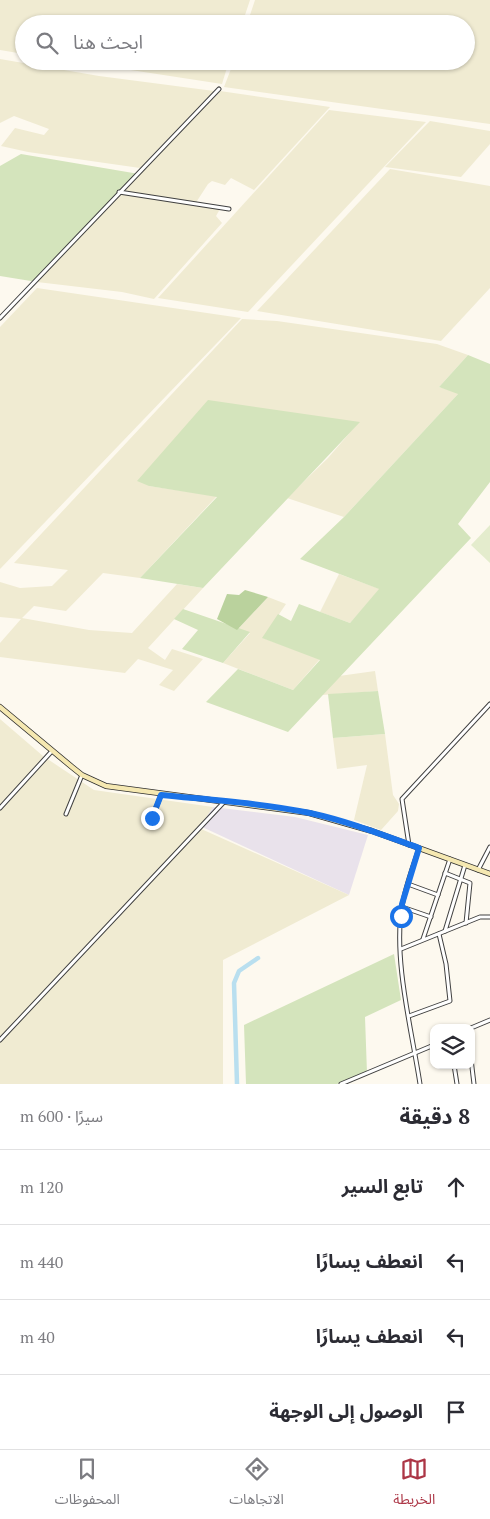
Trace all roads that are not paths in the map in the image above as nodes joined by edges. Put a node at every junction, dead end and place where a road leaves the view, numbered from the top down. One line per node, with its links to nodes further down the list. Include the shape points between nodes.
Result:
1 (220, 89): 2 (street)
2 (119, 192): 3 (street); 4 (street)
3 (229, 209)
4 (0, 318)
5 (490, 704): 14 (street, via 402,799)
6 (0, 708): 7 (main road)
7 (52, 751): 8 (main road); 11 (street)
8 (82, 775): 9 (main road, via 106,786); 12 (street)
9 (161, 795): 10 (main road); 13 (street)
10 (225, 801): 14 (main road, via 309,813); 36 (street)
11 (0, 808)
12 (66, 814)
13 (152, 818)
14 (409, 845): 16 (main road)
15 (490, 847): 19 (street)
16 (419, 848): 17 (main road); 23 (street)
17 (450, 859): 18 (main road); 20 (street)
18 (465, 865): 19 (main road); 22 (street)
19 (478, 870): 21 (main road)
20 (445, 874): 22 (street); 24 (street)
21 (490, 874)
22 (460, 879): 28 (street, via 470,883); 29 (street)
23 (408, 884): 24 (street); 25 (street)
24 (438, 895): 26 (street)
25 (402, 907): 26 (street); 32 (street)
26 (431, 918): 31 (street)
27 (490, 918): 28 (street, via 480,917)
28 (466, 923): 29 (street)
29 (445, 931): 30 (street)
30 (439, 934): 31 (street); 33 (street, via 450,999)
31 (423, 940): 32 (street)
32 (401, 949): 33 (street)
33 (409, 1016): 38 (street)
34 (490, 1020): 35 (street)
35 (475, 1026)
36 (0, 1040)
37 (430, 1046): 38 (street)
38 (415, 1052): 41 (street); 42 (street)
39 (454, 1069): 43 (street)
40 (472, 1069): 44 (street)
41 (341, 1084)
42 (420, 1084)
43 (456, 1084)
44 (474, 1084)

